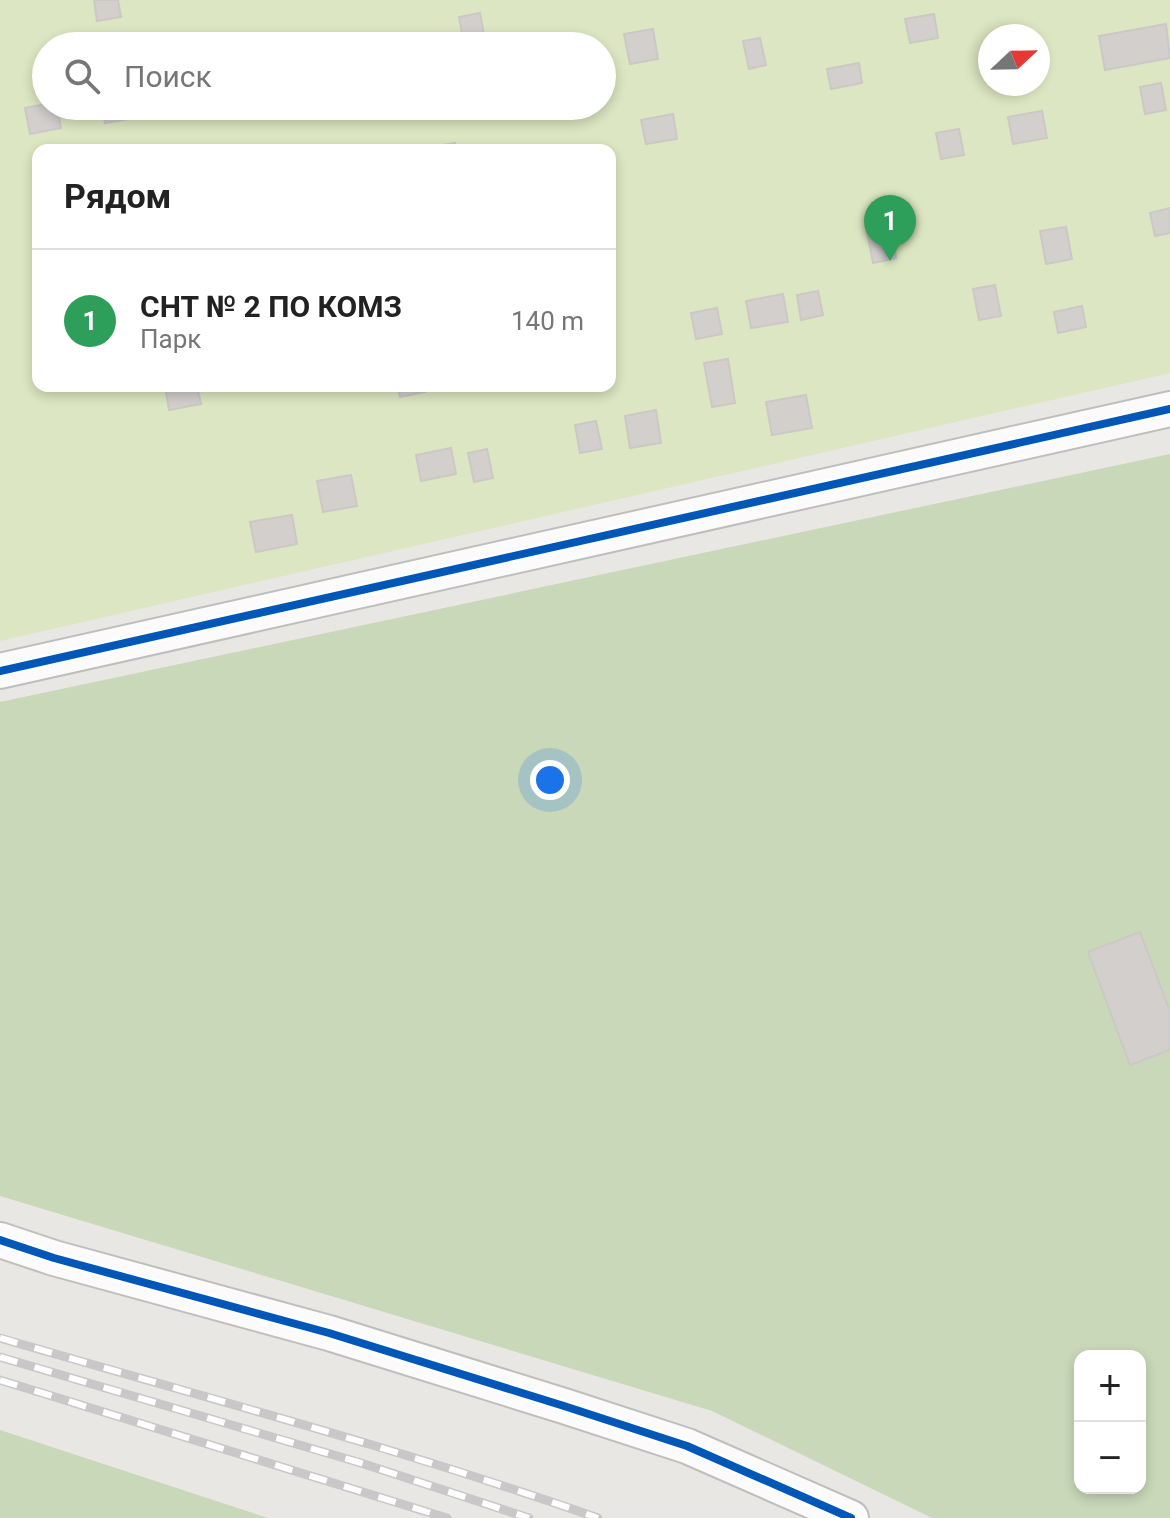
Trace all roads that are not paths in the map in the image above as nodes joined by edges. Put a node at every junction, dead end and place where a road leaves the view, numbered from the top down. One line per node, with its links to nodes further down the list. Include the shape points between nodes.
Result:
1 (1170, 409): 2 (street)
2 (0, 671)
3 (0, 1240): 4 (street, via 592,1414 687,1446)
4 (851, 1518)

